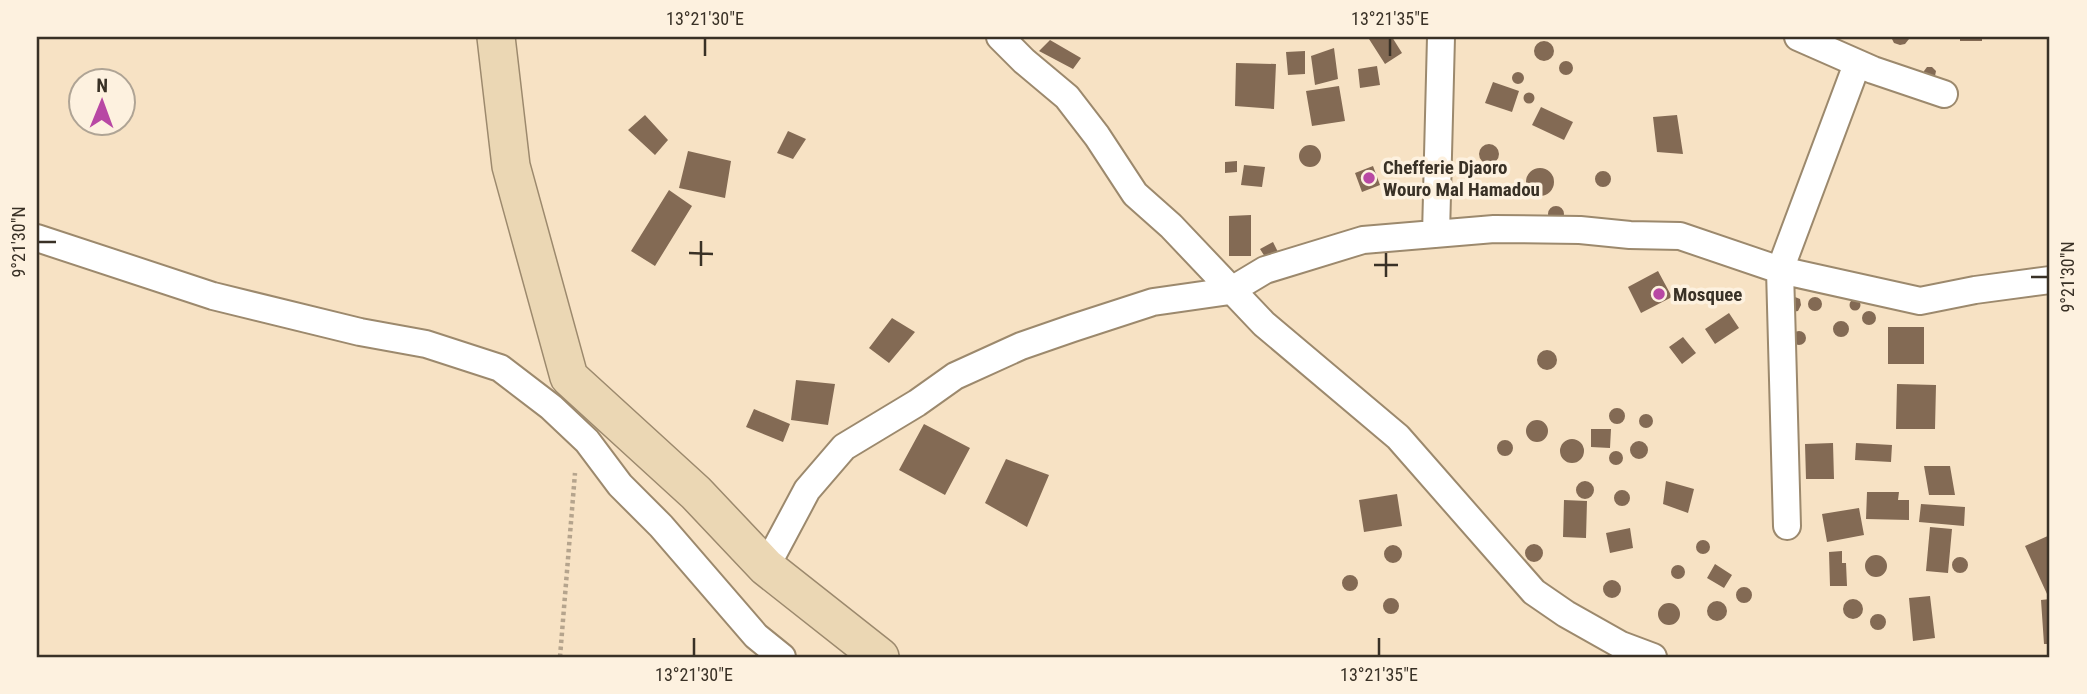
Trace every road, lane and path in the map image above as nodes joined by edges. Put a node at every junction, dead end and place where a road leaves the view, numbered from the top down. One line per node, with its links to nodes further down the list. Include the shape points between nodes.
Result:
1 (496, 37): 14 (main road, via 511,166 569,377 696,493)
2 (1000, 37): 11 (street, via 1067,97 1135,194)
3 (1441, 37): 7 (street)
4 (1798, 37): 5 (street)
5 (1857, 64): 6 (street); 9 (street)
6 (1944, 94)
7 (1436, 233): 9 (street, via 1494,229 1680,236); 11 (street, via 1363,240 1320,251 1265,270)
8 (37, 238): 15 (street, via 213,296 426,344 500,368 587,441 620,485 661,526)
9 (1780, 270): 10 (street, via 1920,301); 13 (street)
10 (2050, 279)
11 (1230, 290): 14 (street, via 1153,302 1021,346 955,376 844,447 807,490); 19 (street, via 1398,437 1534,592 1621,645)
12 (571, 462): 16 (path, via 575,473)
13 (1787, 526)
14 (766, 567): 18 (main road)
15 (755, 647): 17 (street)
16 (560, 657)
17 (782, 657)
18 (880, 657)
19 (1653, 657)

